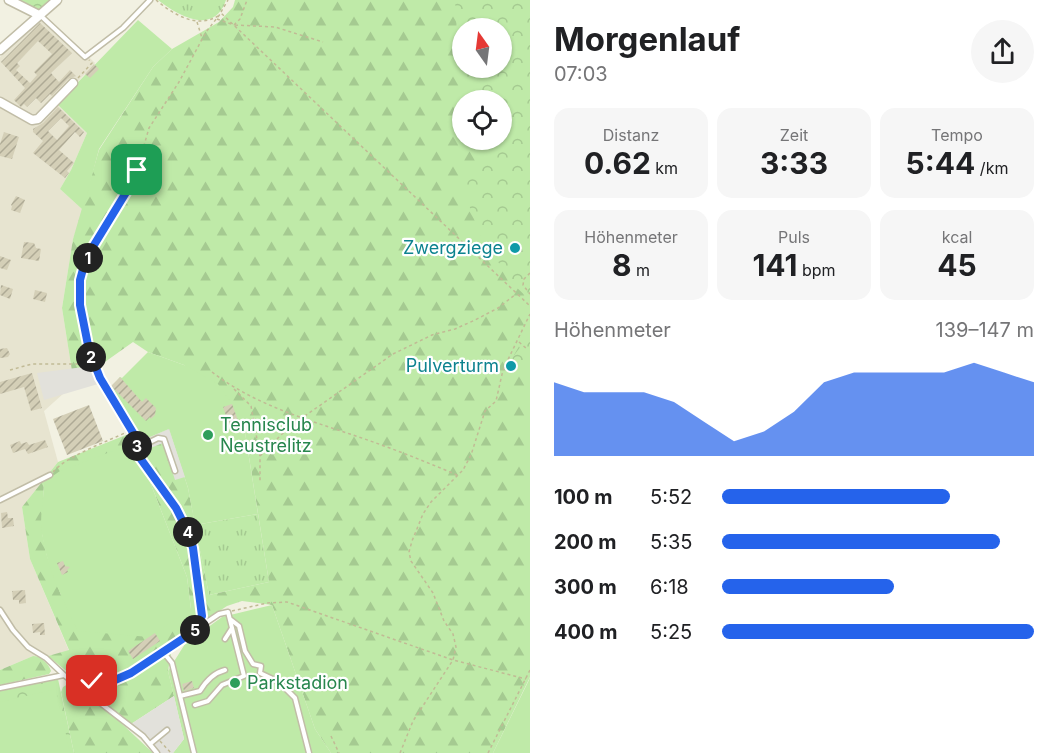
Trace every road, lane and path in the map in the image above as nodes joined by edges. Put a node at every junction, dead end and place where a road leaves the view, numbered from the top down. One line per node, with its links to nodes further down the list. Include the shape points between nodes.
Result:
1 (9, 0): 8 (street)
2 (57, 0): 8 (street)
3 (150, 0): 15 (lane, via 123,28)
4 (156, 0): 10 (path, via 169,11)
5 (228, 0): 7 (path)
6 (247, 0): 11 (path)
7 (221, 13): 9 (path); 10 (path); 11 (path)
8 (39, 15): 14 (street); 15 (lane)
9 (217, 19): 11 (path); 12 (path)
10 (197, 21): 12 (path)
11 (234, 25): 13 (path, via 275,27); 19 (path)
12 (202, 40): 21 (path, via 148,128 130,186 94,245 80,280)
13 (323, 42)
14 (0, 51)
15 (85, 57): 16 (path, via 92,63)
16 (73, 84): 17 (street, via 38,119 32,120)
17 (0, 102)
18 (530, 273): 20 (path, via 524,285)
19 (517, 294): 22 (path); 30 (path, via 475,320 393,354)
20 (530, 294)
21 (80, 305): 26 (lane)
22 (530, 306)
23 (530, 314): 24 (path)
24 (518, 341): 25 (path); 36 (path, via 503,370 499,395 485,411 471,455)
25 (527, 349)
26 (94, 364): 27 (path, via 32,364); 31 (lane)
27 (10, 370)
28 (212, 372): 29 (path)
29 (231, 387): 30 (path); 33 (path, via 252,406)
30 (302, 418): 33 (path); 36 (path)
31 (131, 430): 32 (lane); 35 (path, via 57,467)
32 (138, 448): 34 (lane, via 164,439); 43 (lane, via 140,458 176,508 191,539 202,612)
33 (260, 456): 37 (path)
34 (175, 471)
35 (50, 475): 38 (lane)
36 (458, 476): 46 (path, via 423,514 409,552 455,640)
37 (260, 481)
38 (0, 500)
39 (0, 610): 49 (lane, via 19,638)
40 (228, 612): 41 (lane); 43 (lane); 46 (path, via 287,602)
41 (230, 619): 42 (lane); 61 (lane, via 239,626 245,651 253,664 261,666 260,673 279,682 295,698)
42 (232, 627): 44 (lane); 53 (lane, via 244,676 222,685 208,701)
43 (193, 632): 45 (lane)
44 (225, 639)
45 (164, 652): 49 (lane, via 115,680 80,681); 52 (lane, via 172,663)
46 (453, 660): 50 (path); 63 (path, via 413,721)
47 (225, 670): 52 (lane, via 205,682 200,691)
48 (530, 670): 50 (path)
49 (64, 675): 51 (lane); 57 (lane)
50 (526, 679): 64 (path)
51 (0, 688)
52 (180, 696): 60 (lane)
53 (195, 705)
54 (167, 730): 56 (lane)
55 (332, 736): 62 (path)
56 (157, 738): 57 (lane); 59 (path)
57 (150, 744): 58 (lane)
58 (157, 753)
59 (171, 753)
60 (195, 753)
61 (309, 753)
62 (339, 753)
63 (400, 753)
64 (488, 753)

